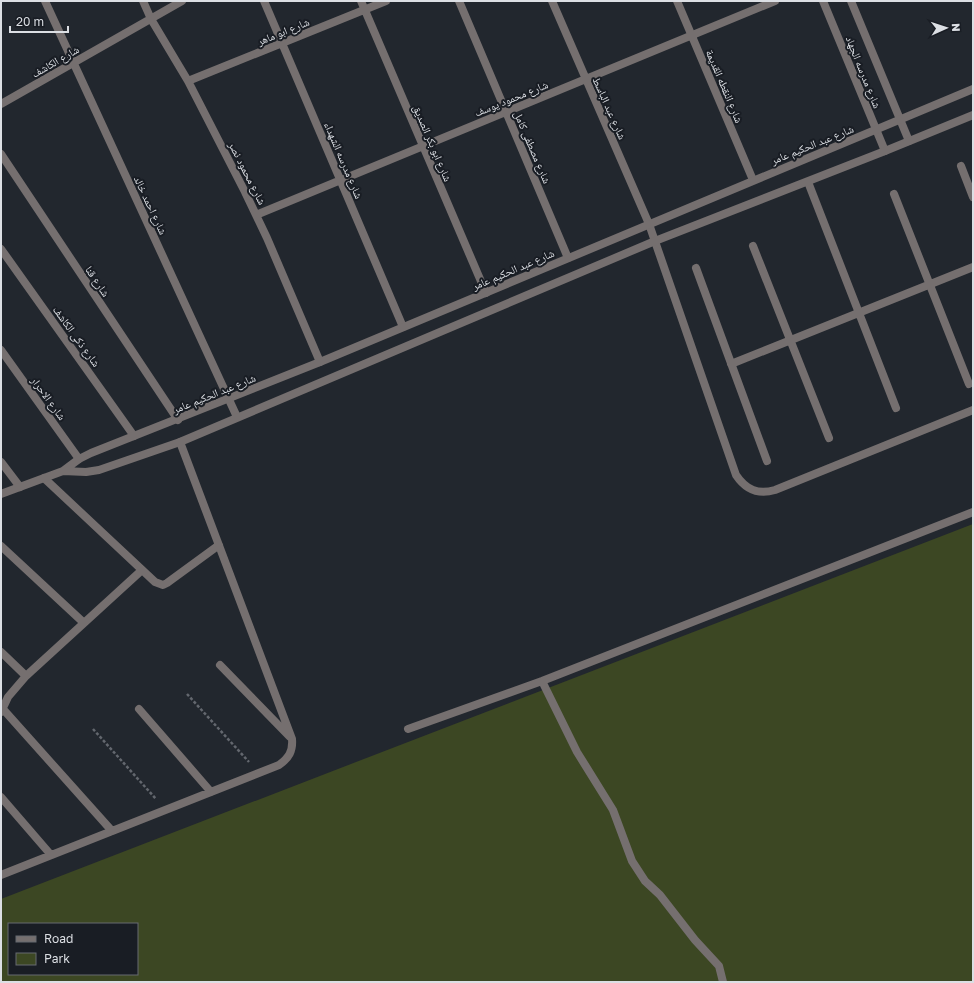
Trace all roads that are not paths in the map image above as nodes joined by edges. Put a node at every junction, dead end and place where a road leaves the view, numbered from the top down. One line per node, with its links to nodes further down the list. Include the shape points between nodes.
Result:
1 (44, 1): 17 (street, شارع احمد خالد)
2 (143, 1): 14 (street, شارع محمود نصر)
3 (182, 1): 14 (street, شارع الكاشف)
4 (264, 1): 16 (street, شارع مدرسه الشهداء)
5 (361, 1): 13 (street, شارع ابو بكر الصديق)
6 (386, 1): 13 (street, شارع ابو ماهر)
7 (459, 1): 22 (street, شارع مصطفى كامل)
8 (552, 1): 18 (street, شارع عبد الباسط)
9 (677, 1): 15 (street, شارع النقطه القديمة)
10 (775, 1): 15 (street, شارع محمود يوسف)
11 (823, 1): 25 (street, شارع مدرسه الجهاد)
12 (851, 1): 24 (street, شارع مدرسه الجهاد)
13 (364, 10): 16 (street, شارع ابو ماهر); 27 (street, شارع ابو بكر الصديق)
14 (151, 19): 17 (street, شارع الكاشف); 19 (street, شارع محمود نصر)
15 (692, 35): 18 (street, شارع محمود يوسف); 32 (street, شارع النقطه القديمة)
16 (282, 43): 19 (street, شارع ابو ماهر); 31 (street, شارع مدرسه الشهداء)
17 (73, 63): 21 (street, شارع الكاشف); 53 (street, شارع احمد خالد)
18 (586, 79): 22 (street, شارع محمود يوسف); 37 (street, شارع عبد الباسط)
19 (188, 81): 36 (street, شارع محمود نصر)
20 (973, 89): 24 (street, شارع عبد الحكيم عامر)
21 (1, 104)
22 (506, 112): 27 (street, شارع محمود يوسف); 41 (street, شارع مصطفى كامل)
23 (973, 115): 26 (street, شارع عبد الحكيم عامر)
24 (900, 119): 25 (street, شارع عبد الحكيم عامر); 26 (street, شارع مدرسه الجهاد)
25 (876, 130): 28 (street, شارع مدرسه الجهاد); 32 (street, شارع عبد الحكيم عامر)
26 (909, 142): 28 (street, شارع عبد الحكيم عامر)
27 (423, 146): 31 (street, شارع محمود يوسف); 45 (street, شارع ابو بكر الصديق)
28 (885, 151): 33 (street, شارع عبد الحكيم عامر)
29 (2, 160): 57 (street, شارع قنا)
30 (961, 166): 35 (street)
31 (340, 180): 36 (street, شارع محمود يوسف); 47 (street, شارع مدرسه الشهداء)
32 (753, 180): 37 (street, شارع عبد الحكيم عامر)
33 (808, 182): 38 (street, شارع عبد الحكيم عامر); 46 (street)
34 (894, 194): 44 (street)
35 (973, 197)
36 (256, 215): 50 (street, شارع محمود نصر)
37 (649, 224): 38 (street, شارع عبد الباسط); 41 (street, شارع عبد الحكيم عامر)
38 (655, 241): 55 (street, شارع عبد الباسط, via 736,475 748,489 766,493 775,490); 56 (street, شارع عبد الحكيم عامر)
39 (753, 246): 48 (street)
40 (1, 249): 58 (street, شارع ذكى الكاشف)
41 (568, 258): 45 (street, شارع عبد الحكيم عامر)
42 (973, 267): 44 (street)
43 (696, 268): 51 (street)
44 (929, 284): 46 (street); 52 (street)
45 (486, 293): 47 (street, شارع عبد الحكيم عامر)
46 (859, 313): 48 (street); 54 (street)
47 (403, 328): 50 (street, شارع عبد الحكيم عامر)
48 (790, 340): 51 (street); 59 (street)
49 (1, 350): 61 (street, شارع الاحرار)
50 (320, 362): 53 (street, شارع عبد الحكيم عامر)
51 (731, 364): 62 (street)
52 (969, 384)
53 (230, 399): 56 (street, شارع احمد خالد); 57 (street, شارع عبد الحكيم عامر)
54 (896, 408)
55 (973, 410)
56 (237, 418): 60 (street, شارع عبد الحكيم عامر)
57 (178, 420): 58 (street, شارع عبد الحكيم عامر)
58 (134, 436): 61 (street, شارع عبد الحكيم عامر)
59 (829, 438)
60 (180, 442): 64 (street, شارع عبد الحكيم عامر, via 100,470); 69 (street)
61 (79, 459): 64 (street, شارع عبد الحكيم عامر)
62 (767, 461)
63 (1, 462): 66 (street)
64 (63, 471): 65 (street, شارع عبد الحكيم عامر)
65 (44, 478): 66 (street, شارع عبد الحكيم عامر); 71 (street)
66 (20, 487): 67 (street, شارع عبد الحكيم عامر)
67 (1, 494)
68 (973, 512): 76 (street)
69 (219, 545): 71 (street, via 163,584 155,582); 80 (street)
70 (1, 546): 72 (street)
71 (142, 570): 72 (street)
72 (84, 623): 75 (street)
73 (1, 652): 75 (street)
74 (220, 665): 80 (street)
75 (26, 676): 78 (street, via 8,697)
76 (542, 681): 79 (street); 86 (street, via 577,752 613,810 632,861 645,881 660,895 719,966)
77 (139, 709): 81 (street)
78 (2, 710): 83 (street)
79 (408, 729)
80 (292, 739): 81 (street, via 290,754 286,761)
81 (211, 792): 83 (street)
82 (1, 797): 84 (street)
83 (112, 831): 84 (street)
84 (51, 855): 85 (street)
85 (1, 875)
86 (723, 982)

